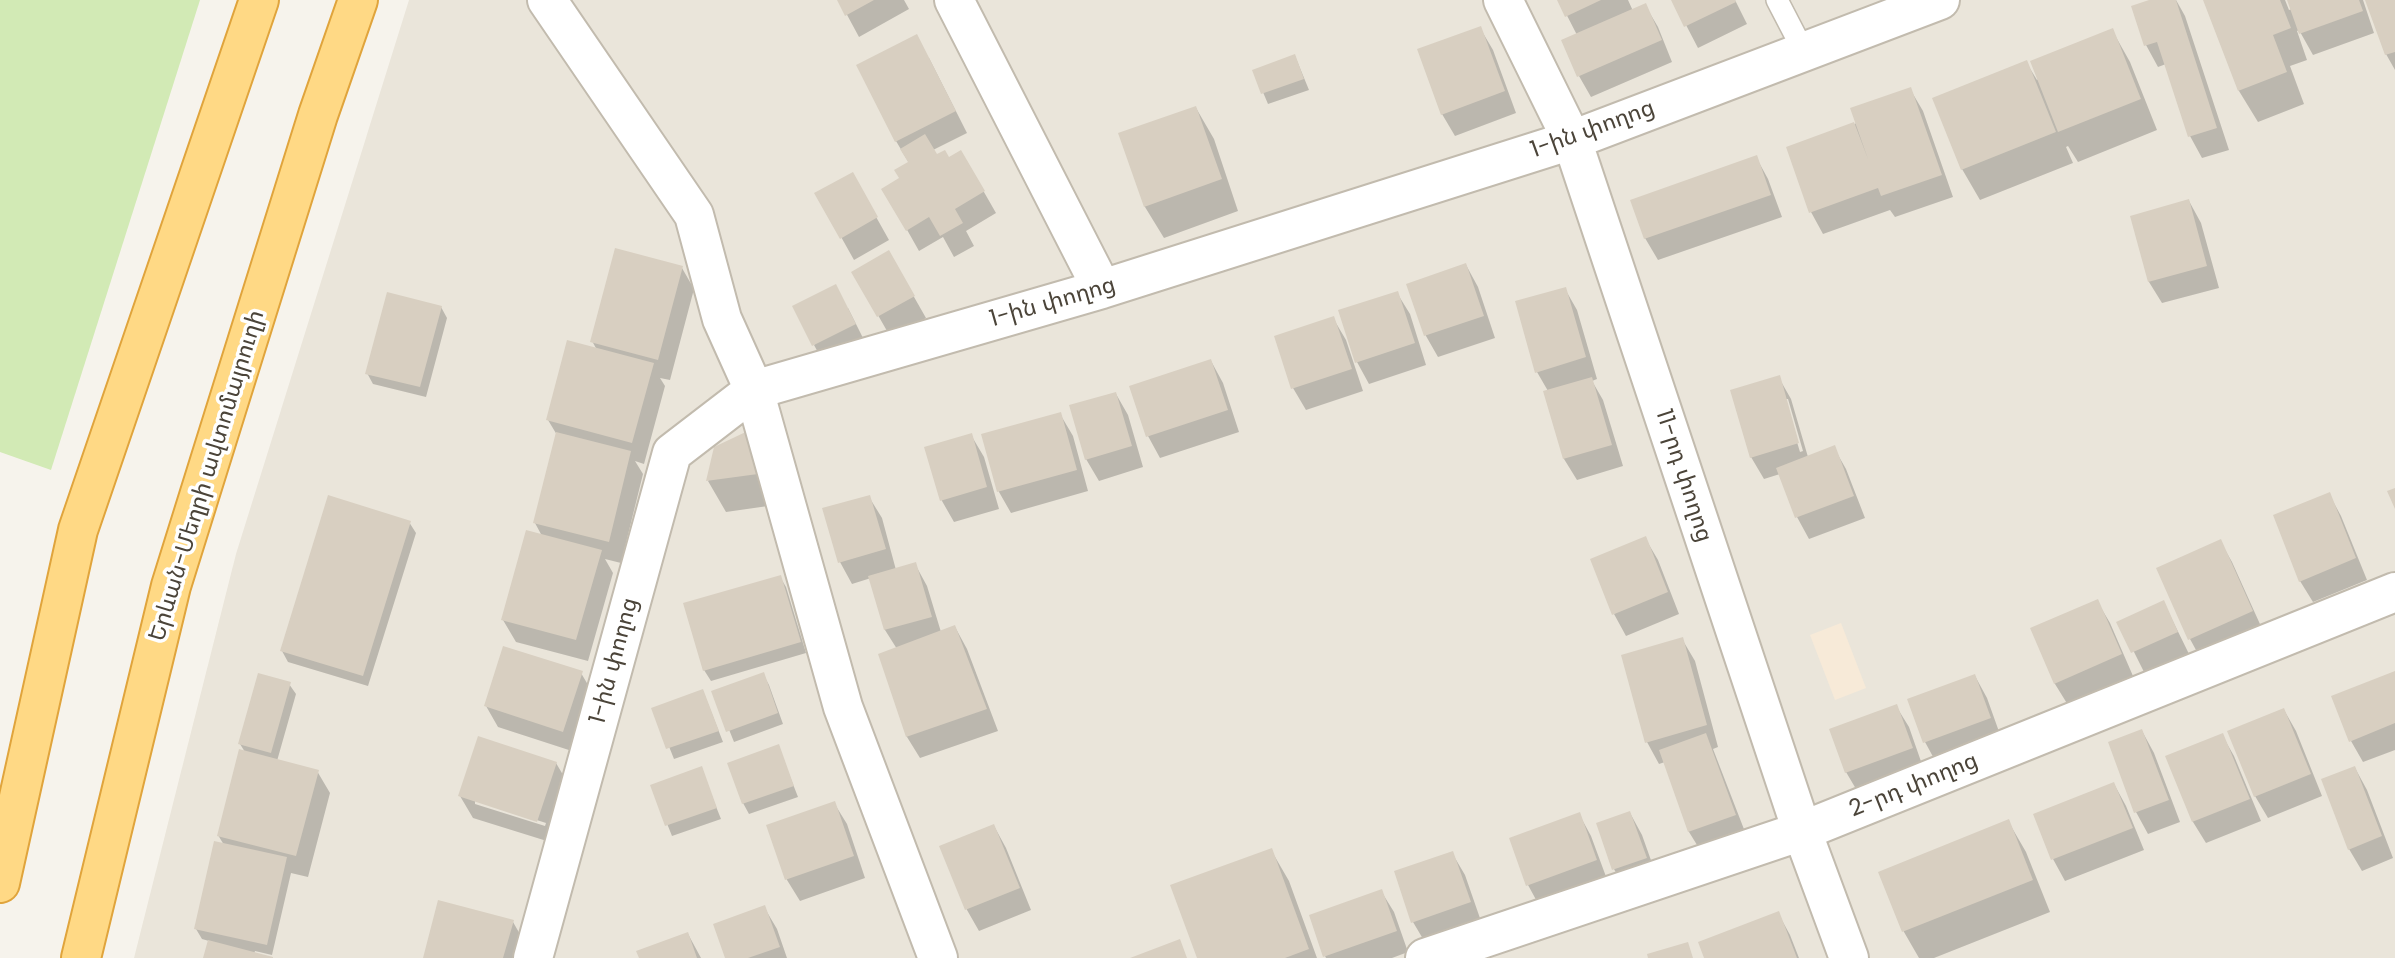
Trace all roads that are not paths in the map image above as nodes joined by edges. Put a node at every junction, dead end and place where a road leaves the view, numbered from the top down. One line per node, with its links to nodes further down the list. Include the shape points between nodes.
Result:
1 (259, 0): 14 (highway, via 78,530)
2 (358, 0): 15 (highway, Երևան-Մեղրի ավտոմայրուղի, via 171,586)
3 (547, 0): 11 (street, via 694,215 722,319)
4 (954, 0): 10 (street)
5 (1503, 0): 9 (street, 11-րդ փողոց)
6 (1777, 0): 8 (lane)
7 (1940, 0): 8 (street, 1-ին փողոց)
8 (1804, 52): 9 (street, 1-ին փողոց)
9 (1572, 140): 10 (street, 1-ին փողոց); 13 (street, 11-րդ փողոց)
10 (1102, 289): 11 (street, 1-ին փողոց)
11 (754, 390): 16 (street, 1-ին փողոց, via 673,453); 17 (street, via 843,708)
12 (2395, 592): 13 (street, 2-րդ փողոց)
13 (1802, 831): 18 (street, 2-րդ փողոց); 19 (street, 11-րդ փողոց)
14 (0, 883)
15 (81, 958)
16 (533, 958)
17 (938, 958)
18 (1425, 958)
19 (1849, 958)

